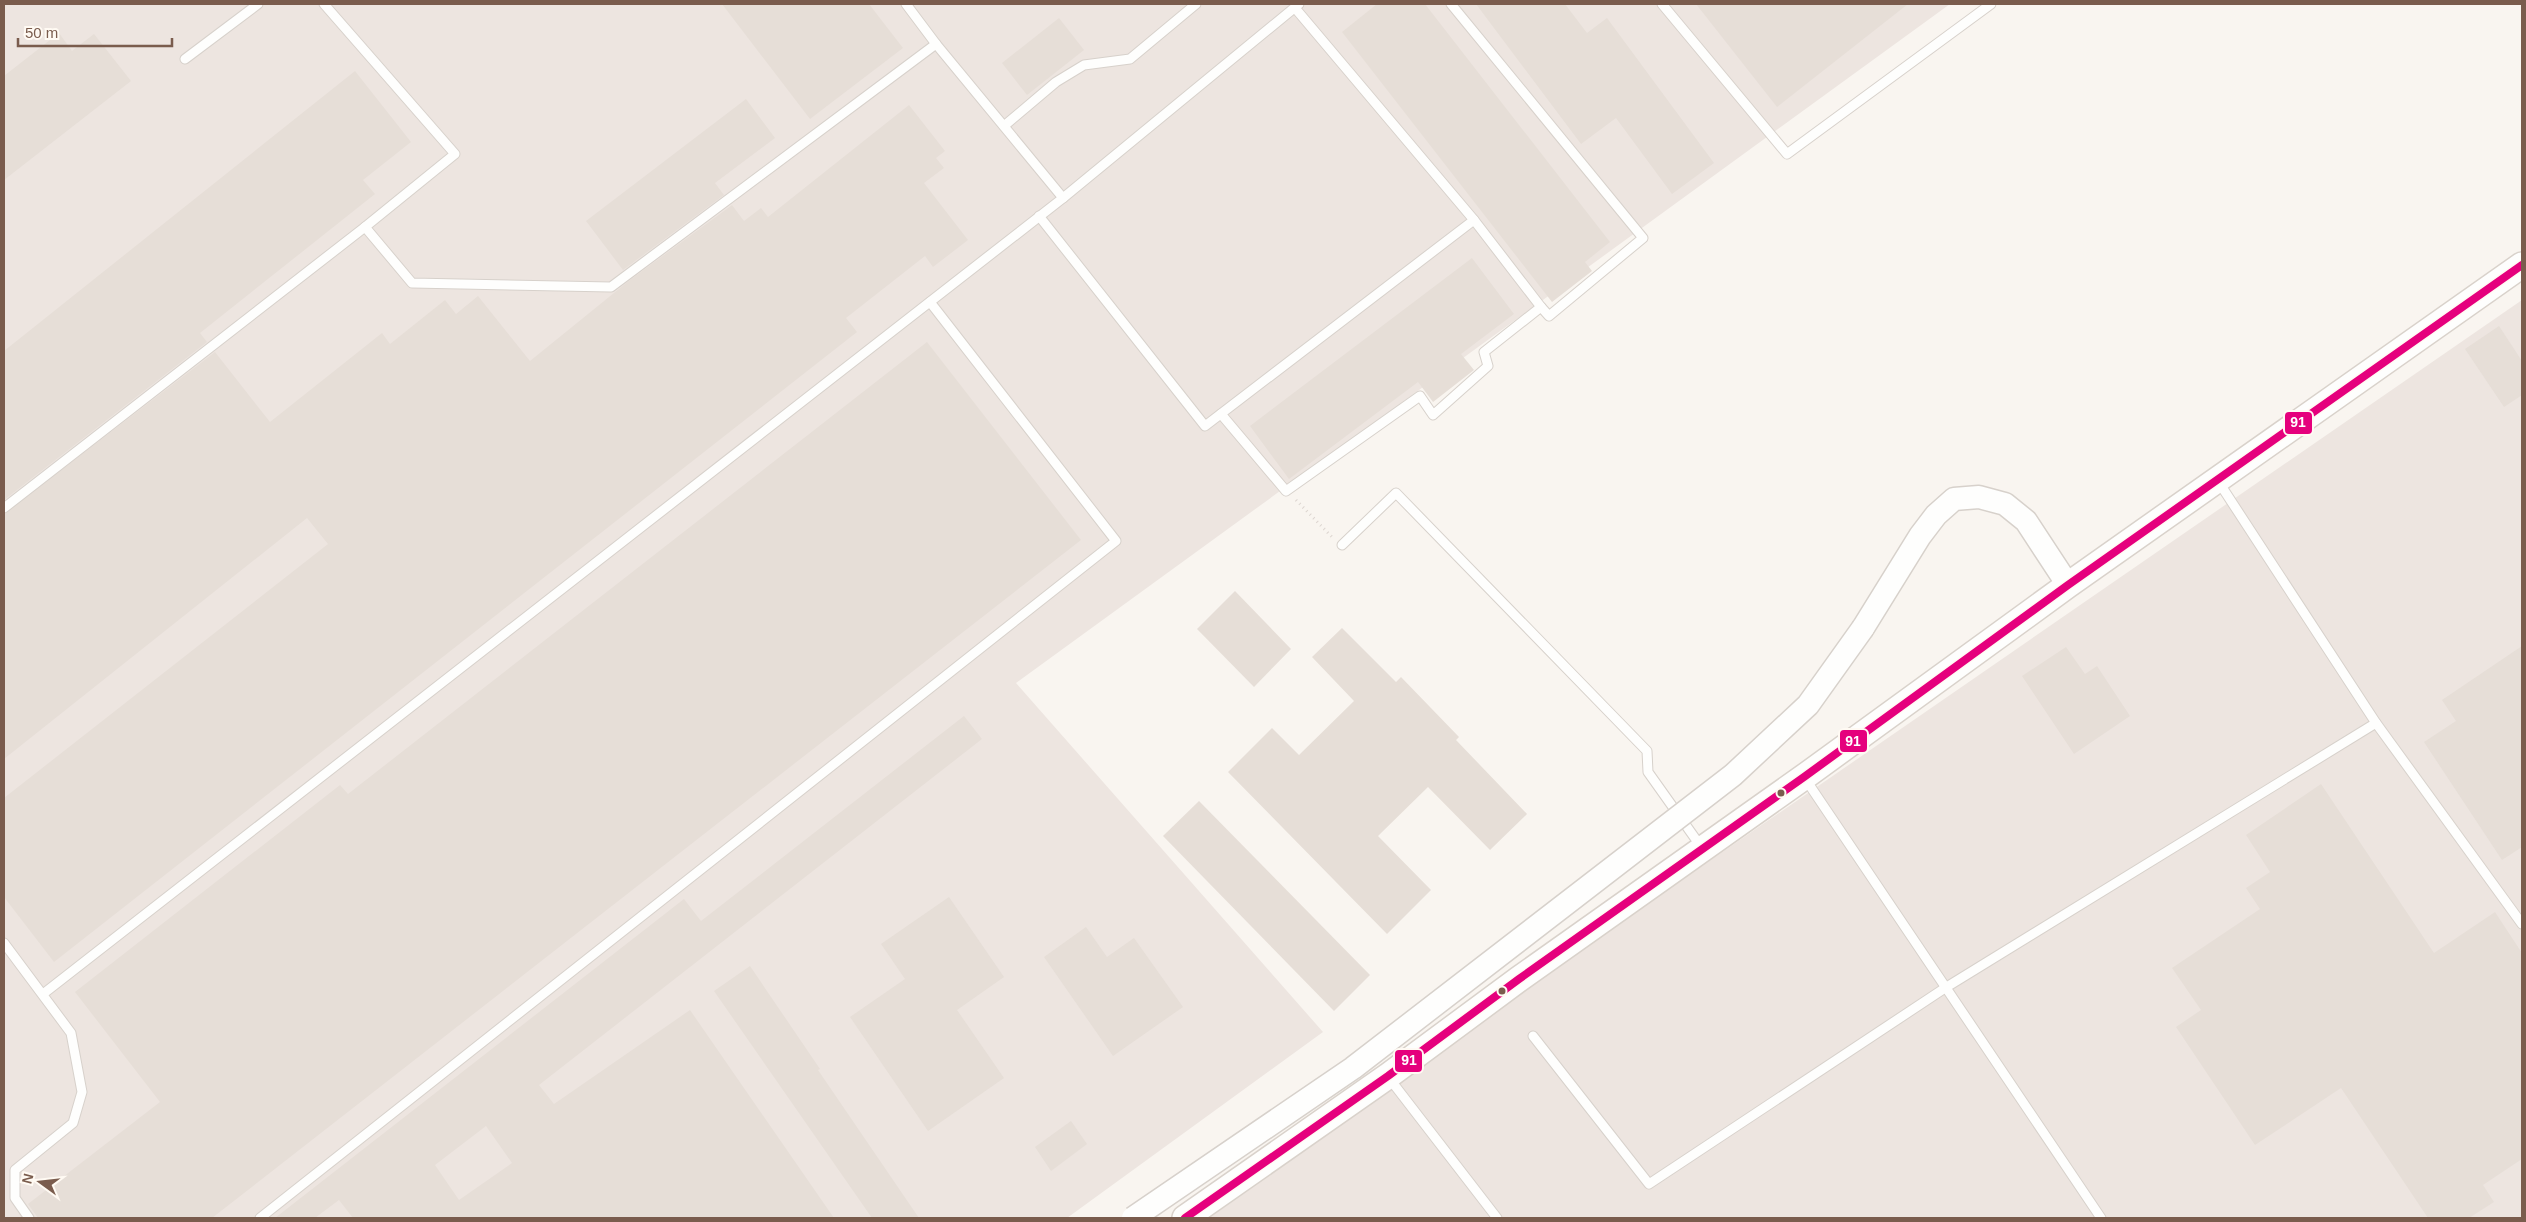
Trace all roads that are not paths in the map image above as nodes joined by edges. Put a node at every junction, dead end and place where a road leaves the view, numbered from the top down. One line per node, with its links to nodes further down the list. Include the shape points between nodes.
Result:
1 (258, 4): 10 (lane)
2 (324, 4): 15 (lane, via 455,154)
3 (906, 4): 9 (lane)
4 (1196, 4): 11 (lane, via 1130,59 1084,65 1056,82)
5 (1451, 4): 18 (lane, via 1643,238 1549,316)
6 (1662, 4): 7 (lane, via 1787,154)
7 (1991, 4)
8 (1297, 6): 12 (lane); 14 (lane)
9 (936, 44): 11 (lane); 15 (lane, via 611,287 412,283)
10 (185, 59)
11 (1004, 126): 12 (lane)
12 (1063, 198): 13 (lane)
13 (1039, 216): 17 (lane); 19 (lane, via 1204,426)
14 (1474, 220): 18 (lane); 19 (lane)
15 (365, 227): 21 (lane)
16 (2522, 265): 20 (main road)
17 (930, 302): 30 (lane); 34 (lane, via 1116,541)
18 (1540, 307): 19 (lane, via 1484,352 1488,366 1433,414 1420,396 1286,491)
19 (1220, 414)
20 (2217, 480): 23 (main road); 24 (lane)
21 (4, 508)
22 (1342, 546): 26 (lane, via 1396,494 1647,751 1648,772)
23 (2068, 584): 25 (main road); 35 (street, bridge, via 2026,521 2004,504 1980,497 1954,499 1920,536 1863,628 1808,705 1733,775 1353,1068)
24 (2376, 724): 27 (lane); 29 (lane)
25 (1804, 777): 26 (main road); 29 (lane)
26 (1702, 849): 32 (main road)
27 (2522, 924)
28 (4, 944): 30 (lane)
29 (1945, 988): 31 (lane, via 1649,1184); 38 (lane)
30 (43, 994): 33 (lane, via 71,1033 82,1092 73,1123 15,1170 15,1198)
31 (1533, 1036)
32 (1388, 1076): 36 (main road); 37 (lane)
33 (29, 1218)
34 (260, 1218)
35 (1133, 1218)
36 (1185, 1218)
37 (1497, 1218)
38 (2100, 1218)

